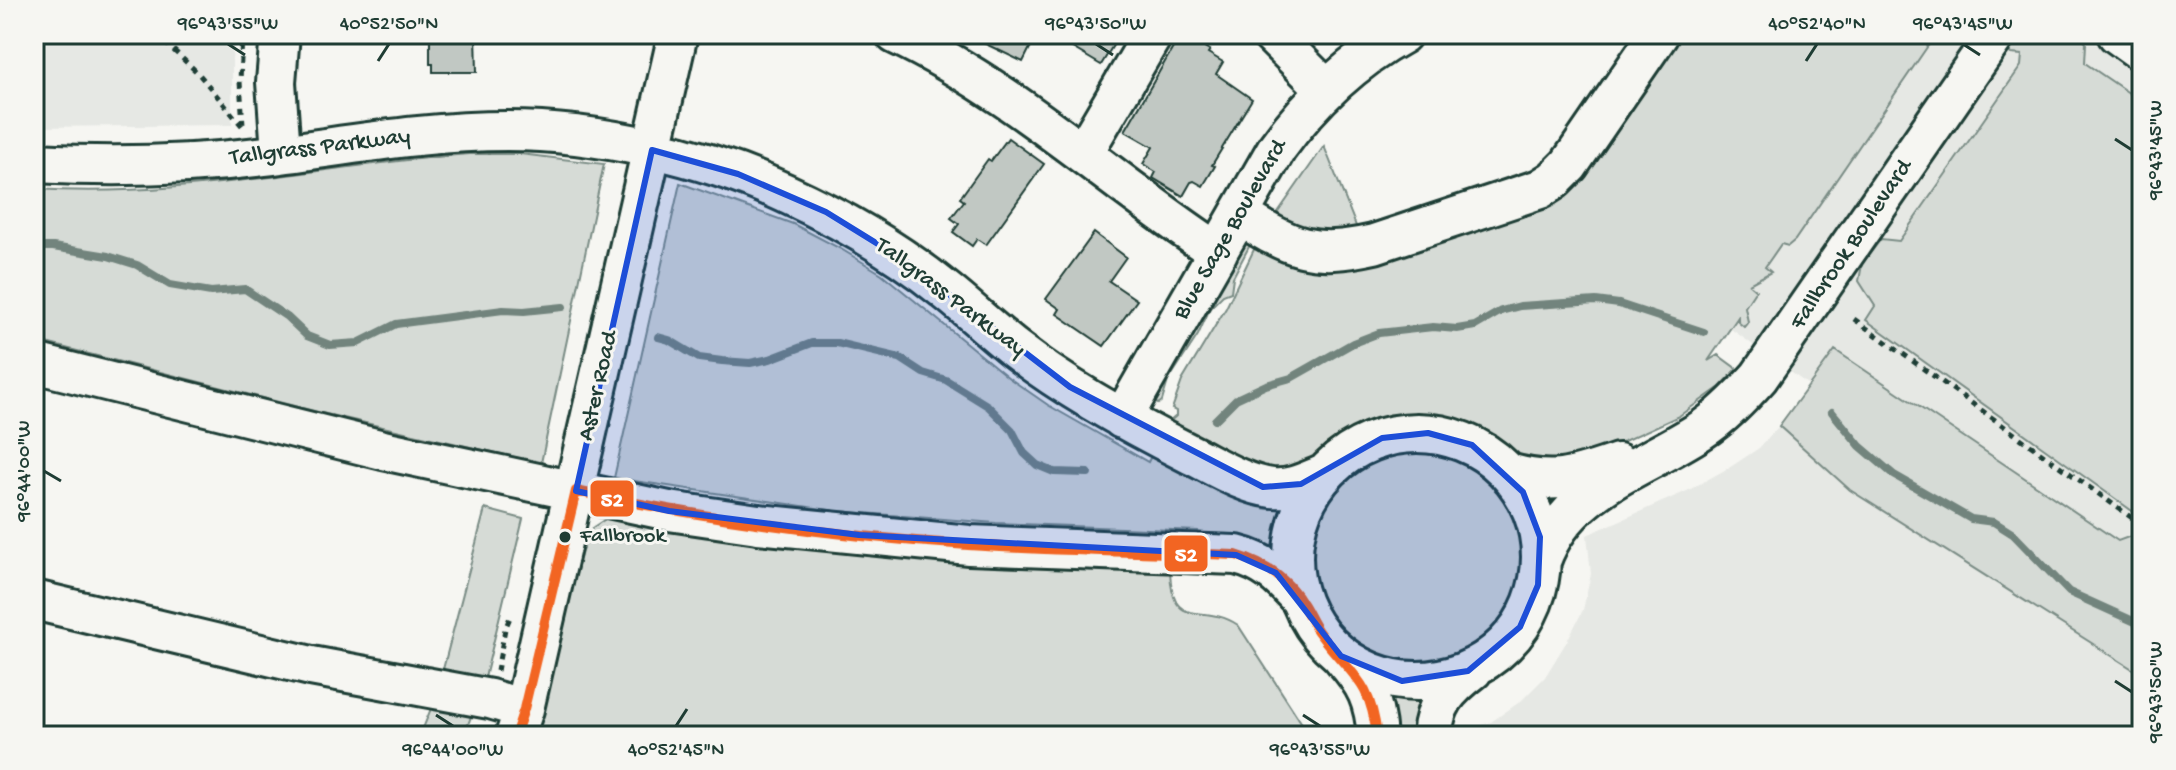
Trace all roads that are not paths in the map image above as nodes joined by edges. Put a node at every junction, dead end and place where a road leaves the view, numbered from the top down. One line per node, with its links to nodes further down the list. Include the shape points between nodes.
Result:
1 (280, 34): 13 (street, via 276,82)
2 (678, 34): 12 (street, Aster Road)
3 (895, 34): 14 (street, via 987,86)
4 (1153, 34): 14 (street)
5 (1271, 34): 11 (street)
6 (1402, 34): 11 (street, Blue Sage Boulevard)
7 (1659, 34): 16 (street, via 1569,165 1540,189 1348,250 1301,249)
8 (1996, 34): 20 (street, Fallbrook Boulevard, via 1772,359 1737,401)
9 (2117, 34): 10 (street)
10 (2142, 52)
11 (1326, 89): 16 (street, Blue Sage Boulevard, via 1277,148)
12 (652, 150): 13 (street, Tallgrass Parkway, via 512,131 417,135); 19 (street, Tallgrass Parkway, via 751,179 869,236 1016,349); 23 (street, Aster Road)
13 (281, 152): 15 (street, Tallgrass Parkway, via 154,164)
14 (1083, 153): 17 (street)
15 (34, 163)
16 (1239, 215): 17 (street, Blue Sage Boulevard)
17 (1218, 252): 19 (street, Blue Sage Boulevard)
18 (34, 363): 23 (street, via 383,450)
19 (1122, 419): 22 (street, Tallgrass Parkway, via 1263,487 1288,488)
20 (1688, 438): 21 (street, Fallbrook Boulevard, via 1569,478 1534,480); 24 (street, Fallbrook Boulevard, via 1578,504 1554,532)
21 (1508, 473): 22 (street, via 1472,445 1451,437 1405,433 1361,446); 24 (street, via 1534,514)
22 (1325, 474): 25 (street, via 1301,512 1295,533)
23 (576, 491): 25 (street, via 669,511 859,535 969,545 1236,555 1276,573); 29 (street, Aster Road)
24 (1541, 561): 28 (street, via 1538,585 1520,627)
25 (1300, 599): 27 (street, via 1317,630)
26 (34, 600): 29 (street, via 311,666 490,699)
27 (1341, 656): 28 (street, via 1380,676 1413,681 1447,678); 30 (street, via 1370,696)
28 (1487, 660): 31 (street, via 1451,687 1439,704)
29 (520, 722)
30 (1377, 736)
31 (1432, 736)

